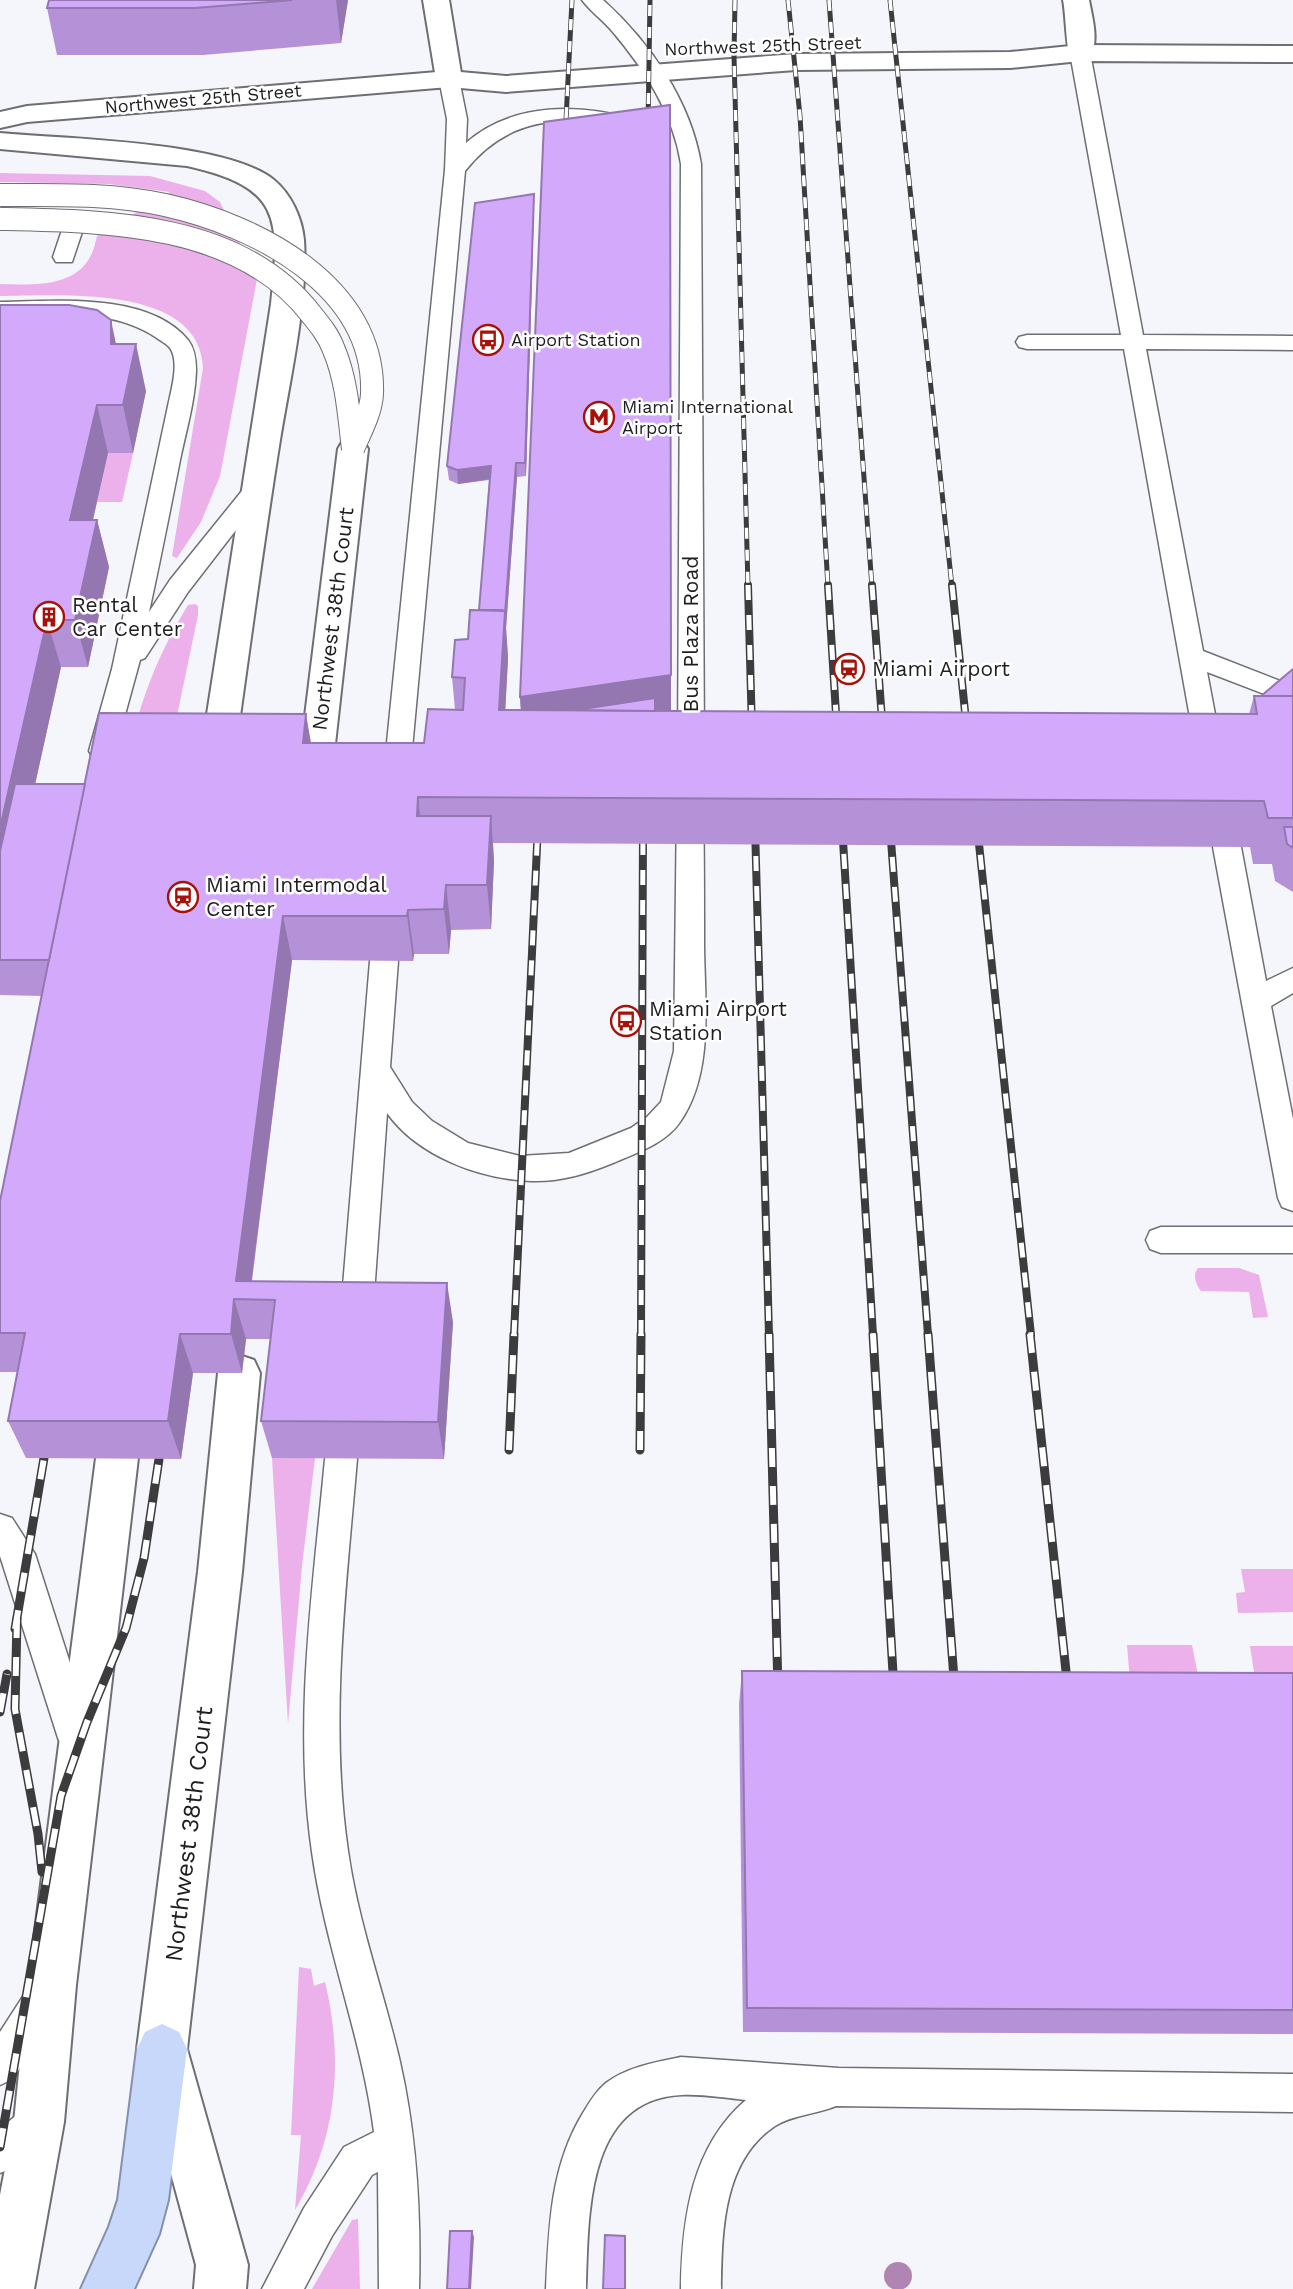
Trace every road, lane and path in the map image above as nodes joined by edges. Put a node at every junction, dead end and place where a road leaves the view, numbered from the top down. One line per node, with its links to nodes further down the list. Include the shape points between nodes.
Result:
1 (436, 0): 7 (street)
2 (592, 0): 6 (lane, Bus Plaza Road)
3 (1076, 0): 4 (street)
4 (1080, 53): 5 (street, Northwest 25th Street); 6 (street, Northwest 25th Street, via 1027,60); 18 (lane)
5 (1293, 54)
6 (645, 62): 7 (street, Northwest 25th Street, via 506,84); 10 (lane, Bus Plaza Road, via 684,129)
7 (449, 79): 8 (street, Northwest 25th Street); 11 (lane, via 457,119)
8 (0, 120)
9 (0, 141): 21 (street, via 187,158 241,173 278,200 288,222 291,247)
10 (689, 152): 11 (lane, via 656,133 598,116 538,117 513,124 478,143); 34 (lane, Bus Plaza Road, via 691,1007 685,1077 674,1107 658,1126 592,1159 540,1168 478,1161 453,1151 408,1118)
11 (456, 170): 29 (lane)
12 (0, 194): 20 (lane, bridge, via 106,197 186,210 258,236 300,262 347,310 368,354 370,408)
13 (0, 219): 20 (lane, bridge, via 94,221 153,229 199,241 258,268 306,307 328,336 342,370)
14 (71, 232): 15 (lane)
15 (64, 257)
16 (0, 309): 23 (lane, via 123,313 160,328 180,345 185,368 180,406)
17 (1027, 342): 18 (lane)
18 (1131, 342): 19 (lane); 22 (lane)
19 (1293, 343)
20 (353, 449): 28 (street, Northwest 38th Court)
21 (257, 486): 23 (lane, via 179,586); 26 (street)
22 (1190, 656): 24 (lane); 27 (lane)
23 (125, 669): 25 (lane)
24 (1293, 696)
25 (100, 756)
26 (217, 759)
27 (1210, 760)
28 (313, 789)
29 (396, 789)
30 (1227, 847): 33 (lane)
31 (384, 961): 34 (lane)
32 (1293, 979): 33 (lane)
33 (1256, 1001): 35 (lane)
34 (375, 1066): 38 (lane)
35 (1293, 1198)
36 (1161, 1240): 37 (lane)
37 (1293, 1240)
38 (356, 1322)
39 (239, 1373): 45 (street, Northwest 38th Court, via 220,1572)
40 (117, 1458): 43 (street)
41 (341, 1459): 50 (lane, via 321,1702 326,1824 332,1866 382,2065)
42 (0, 1529): 43 (lane, via 18,1554)
43 (80, 1749): 44 (street)
44 (52, 1985): 46 (lane); 49 (street)
45 (162, 2049): 53 (highway, via 143,2200); 54 (street, Northwest 38th Court, via 222,2265)
46 (0, 2066)
47 (839, 2087): 48 (lane); 57 (lane, via 681,2076 644,2084 620,2097 591,2136 578,2168 570,2204); 58 (lane, via 760,2113 725,2150 709,2197)
48 (1293, 2092)
49 (39, 2122): 51 (lane); 52 (street)
50 (395, 2142): 55 (lane, via 358,2161); 56 (lane)
51 (0, 2154)
52 (8, 2289)
53 (107, 2289)
54 (220, 2289)
55 (282, 2289)
56 (399, 2289)
57 (566, 2289)
58 (701, 2289)

